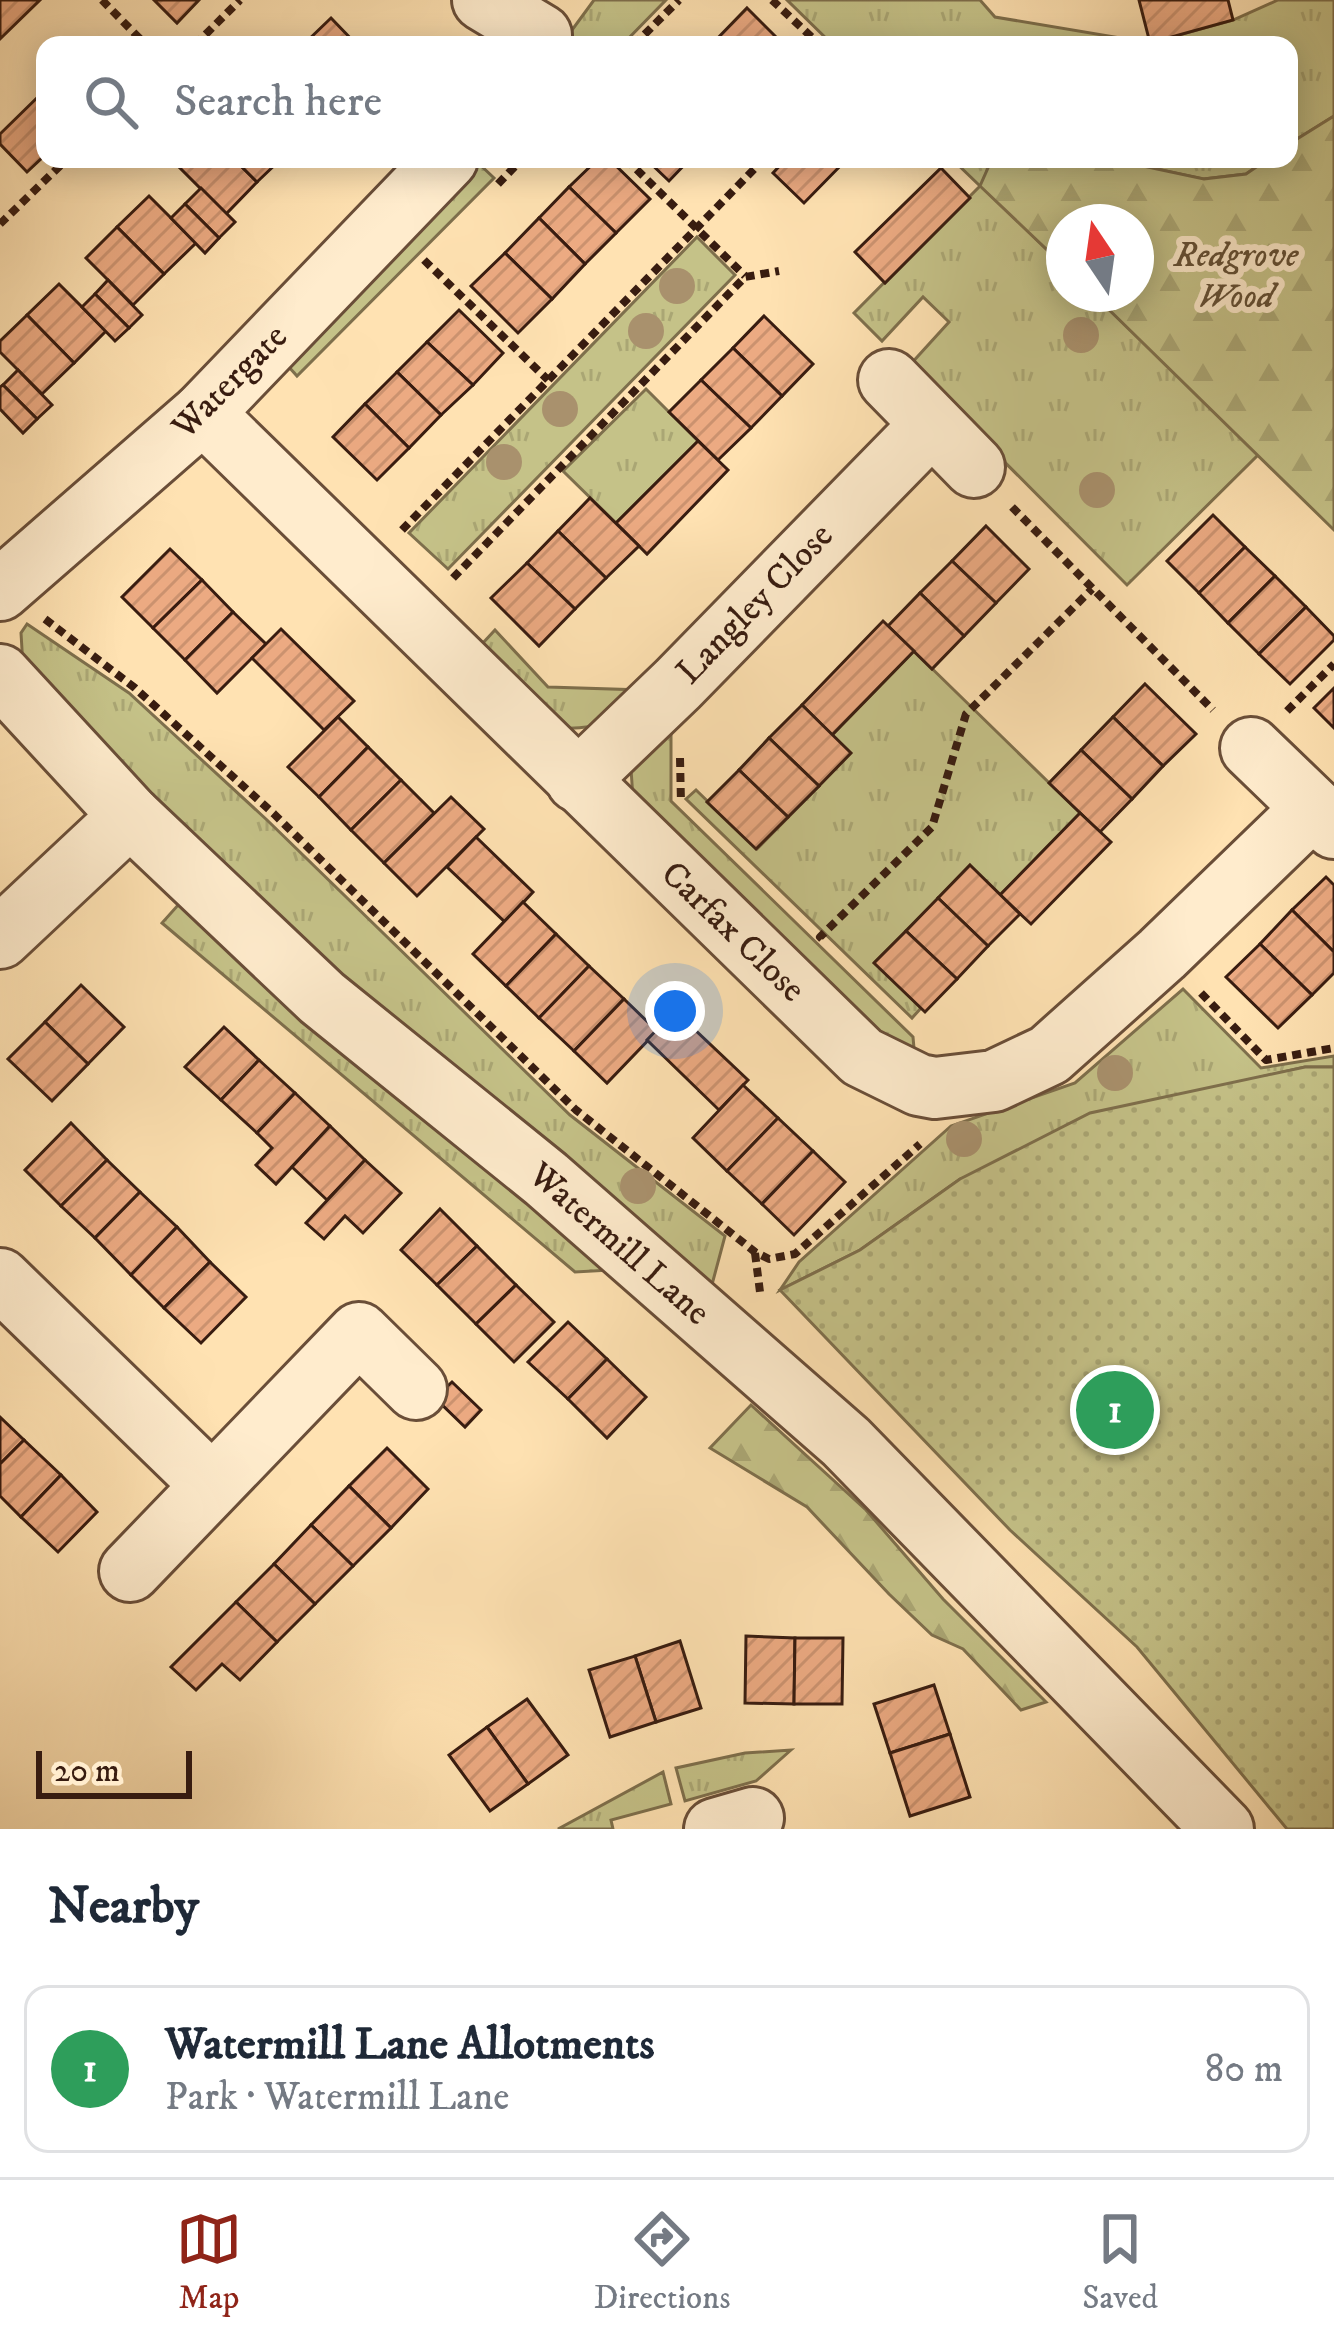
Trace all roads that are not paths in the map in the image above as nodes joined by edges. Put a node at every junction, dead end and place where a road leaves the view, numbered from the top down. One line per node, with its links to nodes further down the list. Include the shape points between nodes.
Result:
1 (483, 0): 2 (street)
2 (546, 27)
3 (467, 177): 5 (street, Watergate)
4 (889, 380): 6 (street)
5 (203, 412): 8 (street, Watergate); 11 (street, Carfax Close)
6 (931, 424): 7 (street); 11 (street, Langley Close)
7 (974, 467)
8 (4, 586)
9 (0, 675): 12 (street, Watermill Lane)
10 (1251, 748): 13 (street, Carfax Close)
11 (577, 781): 13 (street, Carfax Close, via 862,1057 935,1088 994,1081 1049,1055)
12 (130, 816): 14 (street); 19 (street, Watermill Lane, via 322,998 546,1179 846,1442)
13 (1323, 818)
14 (0, 938)
15 (0, 1279): 17 (street)
16 (416, 1389): 17 (street, via 359,1334)
17 (211, 1484): 18 (street)
18 (130, 1571)
19 (1223, 1829)

